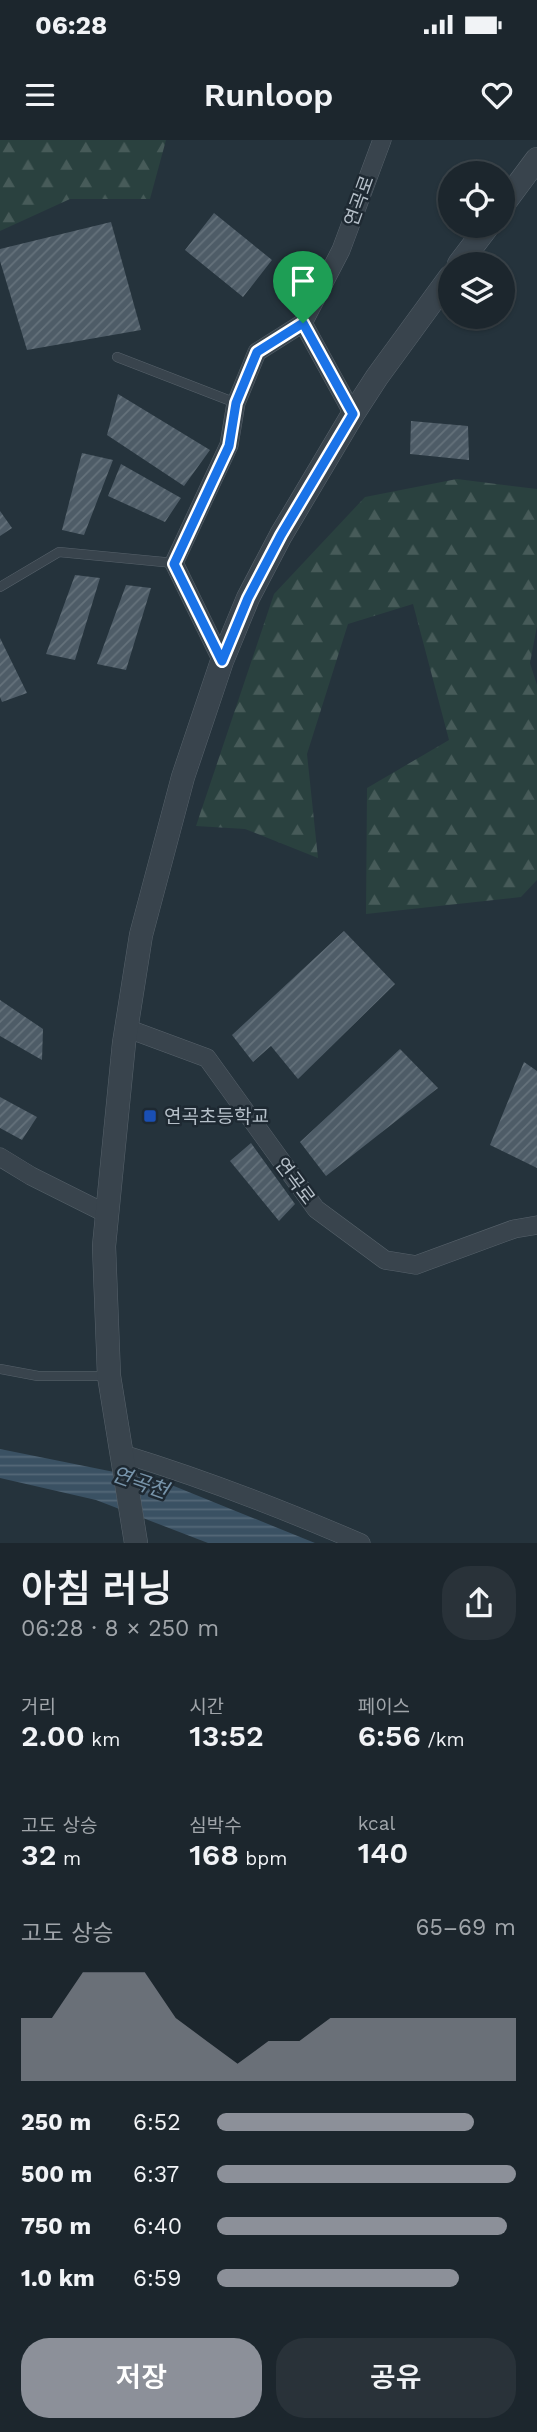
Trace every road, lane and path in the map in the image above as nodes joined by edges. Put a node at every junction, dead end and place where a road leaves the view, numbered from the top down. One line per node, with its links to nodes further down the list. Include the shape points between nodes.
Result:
1 (382, 140): 7 (street, 연곡로, via 341,250)
2 (537, 159): 3 (street)
3 (515, 189)
4 (479, 238): 5 (street)
5 (468, 252)
6 (438, 294): 10 (street)
7 (303, 323): 9 (street, via 257,352); 10 (street)
8 (117, 357): 9 (lane)
9 (236, 403): 11 (street, via 229,446)
10 (353, 414): 13 (street, via 281,535)
11 (174, 564): 12 (lane, via 59,552); 13 (street)
12 (0, 587)
13 (222, 661): 14 (street, via 157,872)
14 (126, 1028): 16 (street); 17 (street, 연곡로, via 207,1058 316,1209 385,1260 416,1265 514,1229)
15 (0, 1157): 16 (street)
16 (107, 1214): 19 (street)
17 (537, 1226)
18 (0, 1369): 19 (lane, via 38,1376)
19 (109, 1377): 20 (street)
20 (123, 1454): 21 (street); 22 (street, via 278,1507)
21 (136, 1543)
22 (361, 1543)

